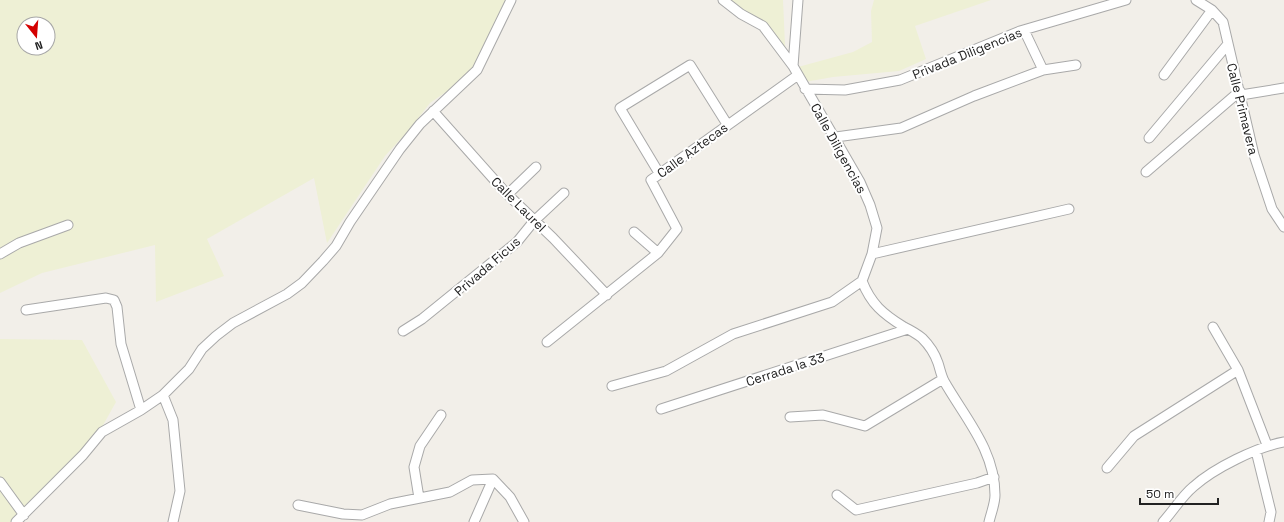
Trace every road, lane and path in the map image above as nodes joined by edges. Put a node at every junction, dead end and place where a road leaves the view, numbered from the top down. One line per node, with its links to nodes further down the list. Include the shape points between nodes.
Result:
1 (511, 0): 17 (street, via 477,70)
2 (723, 0): 10 (street, Calle Diligencias, via 763,26)
3 (798, 0): 10 (street)
4 (1126, 0): 7 (street, Privada Diligencias)
5 (1196, 0): 6 (street, Calle Primavera)
6 (1212, 10): 8 (street, Calle Primavera, via 1223,22); 13 (street)
7 (1024, 30): 11 (street); 15 (street, Privada Diligencias, via 900,80 845,90)
8 (1228, 44): 16 (street, Calle Primavera); 20 (street)
9 (1076, 65): 11 (street)
10 (793, 66): 12 (street, Calle Diligencias)
11 (1043, 70): 19 (street, via 974,96 901,128)
12 (798, 74): 15 (street, Calle Diligencias); 18 (street, Calle Aztecas)
13 (1164, 75)
14 (1284, 88): 16 (street)
15 (805, 89): 19 (street, Calle Diligencias)
16 (1240, 93): 22 (street); 29 (street, Calle Primavera, via 1251,145 1266,192 1272,209)
17 (433, 112): 25 (street, Calle Laurel); 44 (street, via 420,124 382,173 336,246 323,261 302,283 287,294 233,323 216,336)
18 (727, 124): 23 (street, Calle Aztecas); 23 (street, via 690,65 620,108)
19 (836, 137): 33 (street, Calle Diligencias, via 870,205 877,228)
20 (1149, 138)
21 (536, 167): 25 (street)
22 (1146, 172)
23 (659, 173): 31 (street, Calle Aztecas, via 651,180 677,229)
24 (564, 193): 27 (street, Privada Ficus)
25 (508, 194): 27 (street, Calle Laurel)
26 (1069, 209): 33 (street)
27 (534, 221): 35 (street, Calle Laurel); 39 (street, Privada Ficus, via 517,242 463,287)
28 (68, 225): 32 (street)
29 (1284, 227)
30 (634, 232): 31 (street)
31 (658, 253): 35 (street, Calle Aztecas)
32 (0, 254)
33 (872, 254): 34 (street, Calle Diligencias)
34 (862, 281): 38 (street, via 867,295 876,306); 43 (street, via 832,302 733,334 666,371)
35 (607, 295): 40 (street, Calle Aztecas)
36 (26, 310): 46 (street, via 106,298 114,300 121,344)
37 (1213, 326): 41 (street)
38 (908, 329): 42 (street, via 921,337 932,349); 45 (street, Cerrada la 33)
39 (403, 331)
40 (547, 342)
41 (1238, 370): 50 (street); 52 (street, via 1134,436)
42 (943, 379): 48 (street, via 865,426 823,415); 53 (street, via 972,423 985,449)
43 (612, 386)
44 (163, 395): 46 (street); 61 (street, via 173,420 180,492)
45 (662, 409)
46 (141, 410): 59 (street, via 102,432)
47 (441, 416): 57 (street, via 420,446 414,467)
48 (790, 417)
49 (1284, 442): 50 (street)
50 (1267, 445): 51 (street)
51 (1256, 451): 65 (street, via 1206,476 1192,488); 66 (street, via 1271,512)
52 (1108, 468)
53 (994, 477): 56 (street, via 856,510); 64 (street, via 995,497)
54 (493, 479): 57 (street, via 472,480 450,492); 62 (street); 63 (street, via 510,496)
55 (0, 482): 59 (street)
56 (837, 495)
57 (419, 498): 58 (street, via 390,504 362,515)
58 (298, 505)
59 (24, 515): 60 (street)
60 (16, 522)
61 (173, 522)
62 (474, 522)
63 (524, 522)
64 (989, 522)
65 (1163, 522)
66 (1269, 522)

